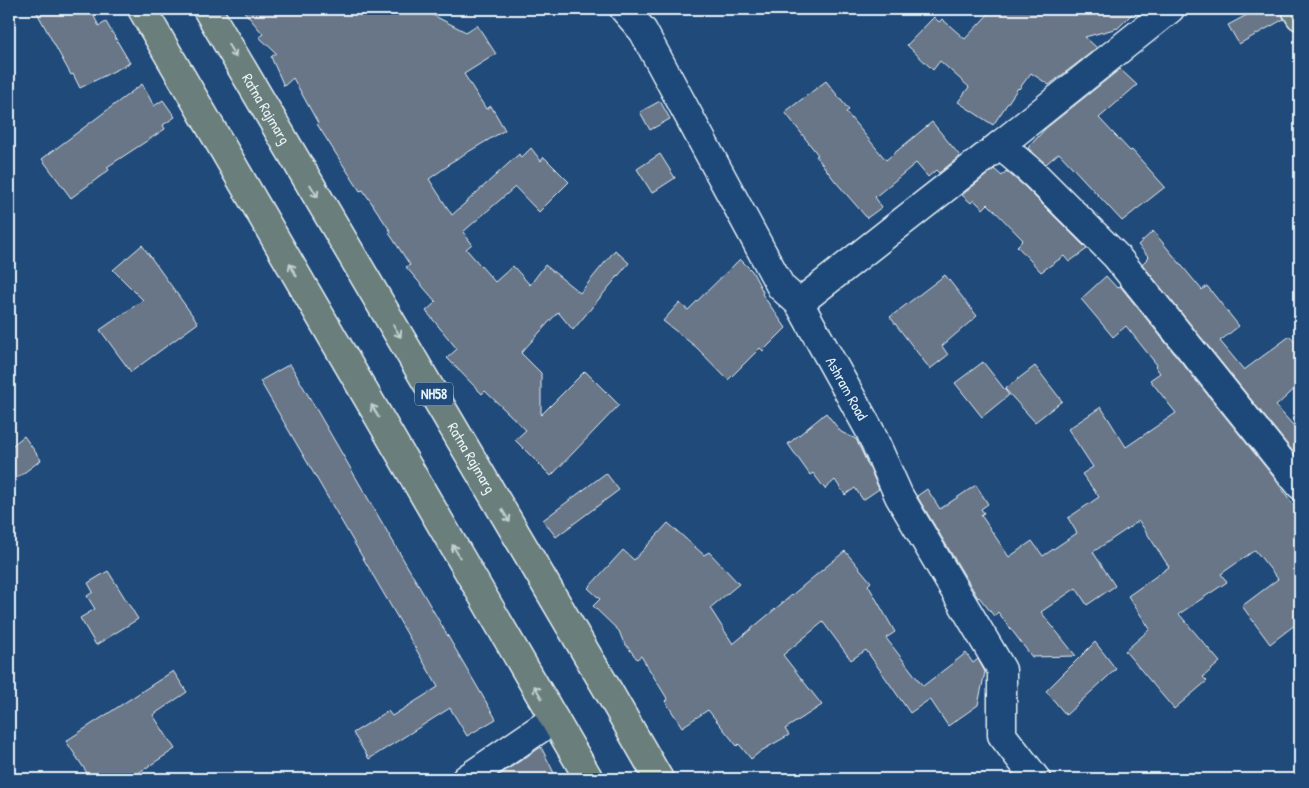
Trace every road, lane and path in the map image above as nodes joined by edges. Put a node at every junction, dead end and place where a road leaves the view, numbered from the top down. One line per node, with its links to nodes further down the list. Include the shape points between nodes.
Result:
1 (142, 9): 10 (main road, one-way to 1)
2 (207, 9): 13 (main road, Ratna Rajmarg / NH58, one-way to 13)
3 (624, 9): 8 (street, Ashram Road, via 643,32 781,287)
4 (1170, 9): 7 (street)
5 (1296, 9): 6 (main road)
6 (1300, 16)
7 (1000, 145): 8 (street); 9 (street, via 1035,175 1116,256)
8 (798, 303): 14 (street, Ashram Road, via 870,431 899,496 1002,670 1002,735)
9 (1300, 485)
10 (554, 719): 11 (street); 12 (main road)
11 (466, 779)
12 (589, 779)
13 (659, 779)
14 (1036, 779)

